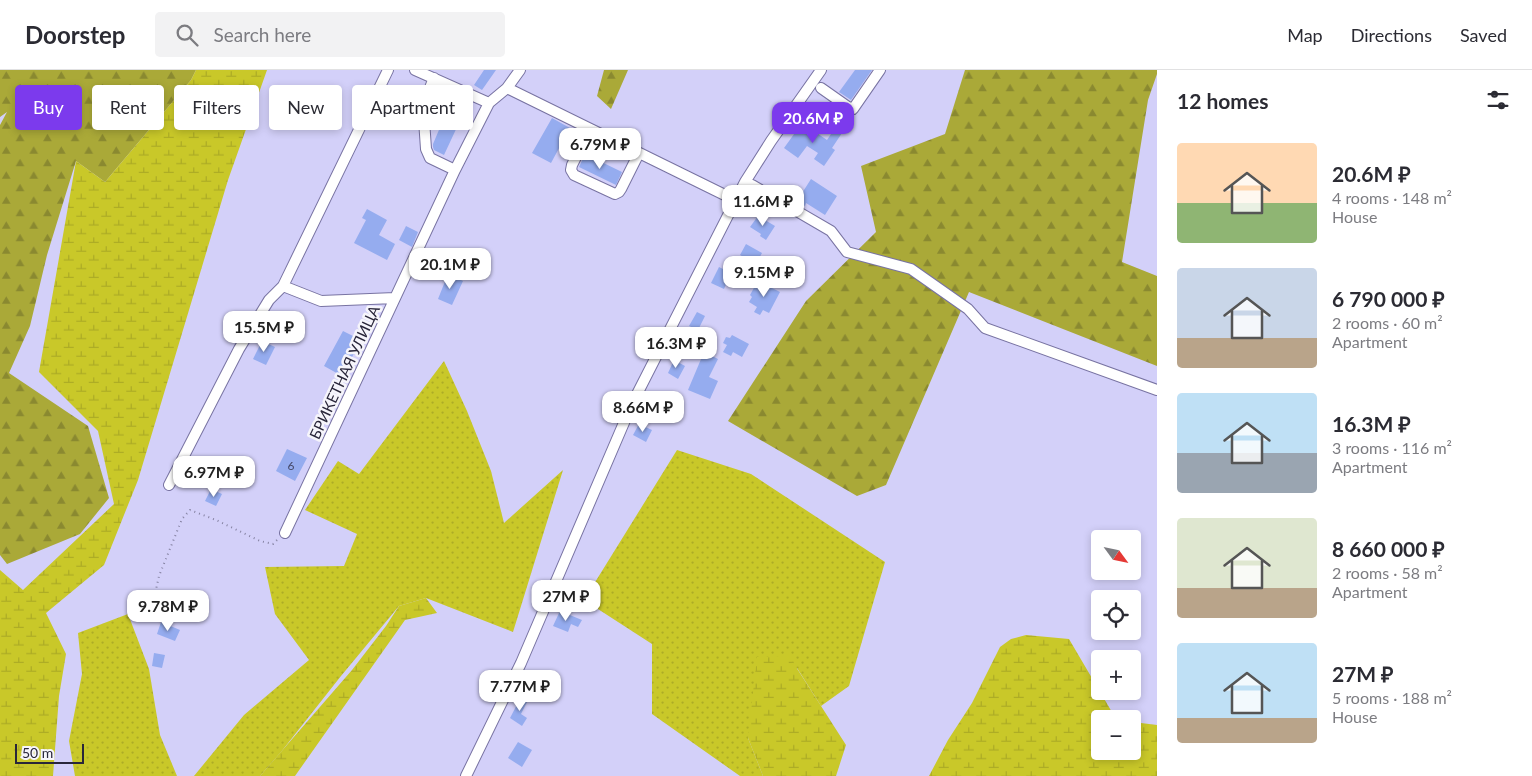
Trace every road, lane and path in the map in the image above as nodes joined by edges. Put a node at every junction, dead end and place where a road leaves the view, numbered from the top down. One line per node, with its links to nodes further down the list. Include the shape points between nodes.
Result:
1 (388, 70): 15 (street)
2 (415, 70): 6 (street)
3 (520, 70): 7 (street, БРИКЕТНАЯ УЛИЦА)
4 (821, 70): 13 (street)
5 (880, 70): 8 (street, via 853,108)
6 (434, 78): 9 (street); 12 (street, via 423,106 426,149 430,158)
7 (507, 88): 9 (street, БРИКЕТНАЯ УЛИЦА); 10 (street)
8 (822, 88)
9 (489, 103): 12 (street, БРИКЕТНАЯ УЛИЦА)
10 (590, 129): 11 (street); 11 (street, via 572,165 574,175 615,194)
11 (639, 153): 14 (street)
12 (456, 170): 16 (street, БРИКЕТНАЯ УЛИЦА)
13 (745, 182): 14 (street); 17 (street, via 831,231 847,252 911,269 968,309 985,328)
14 (735, 200): 21 (street, via 632,404 521,663)
15 (284, 286): 16 (street, via 321,302); 18 (street, via 269,300 239,349)
16 (395, 298): 19 (street, БРИКЕТНАЯ УЛИЦА)
17 (1157, 390)
18 (169, 486)
19 (285, 533): 20 (path, via 273,544 260,541 190,510 182,519 159,576)
20 (150, 612)
21 (466, 776)

